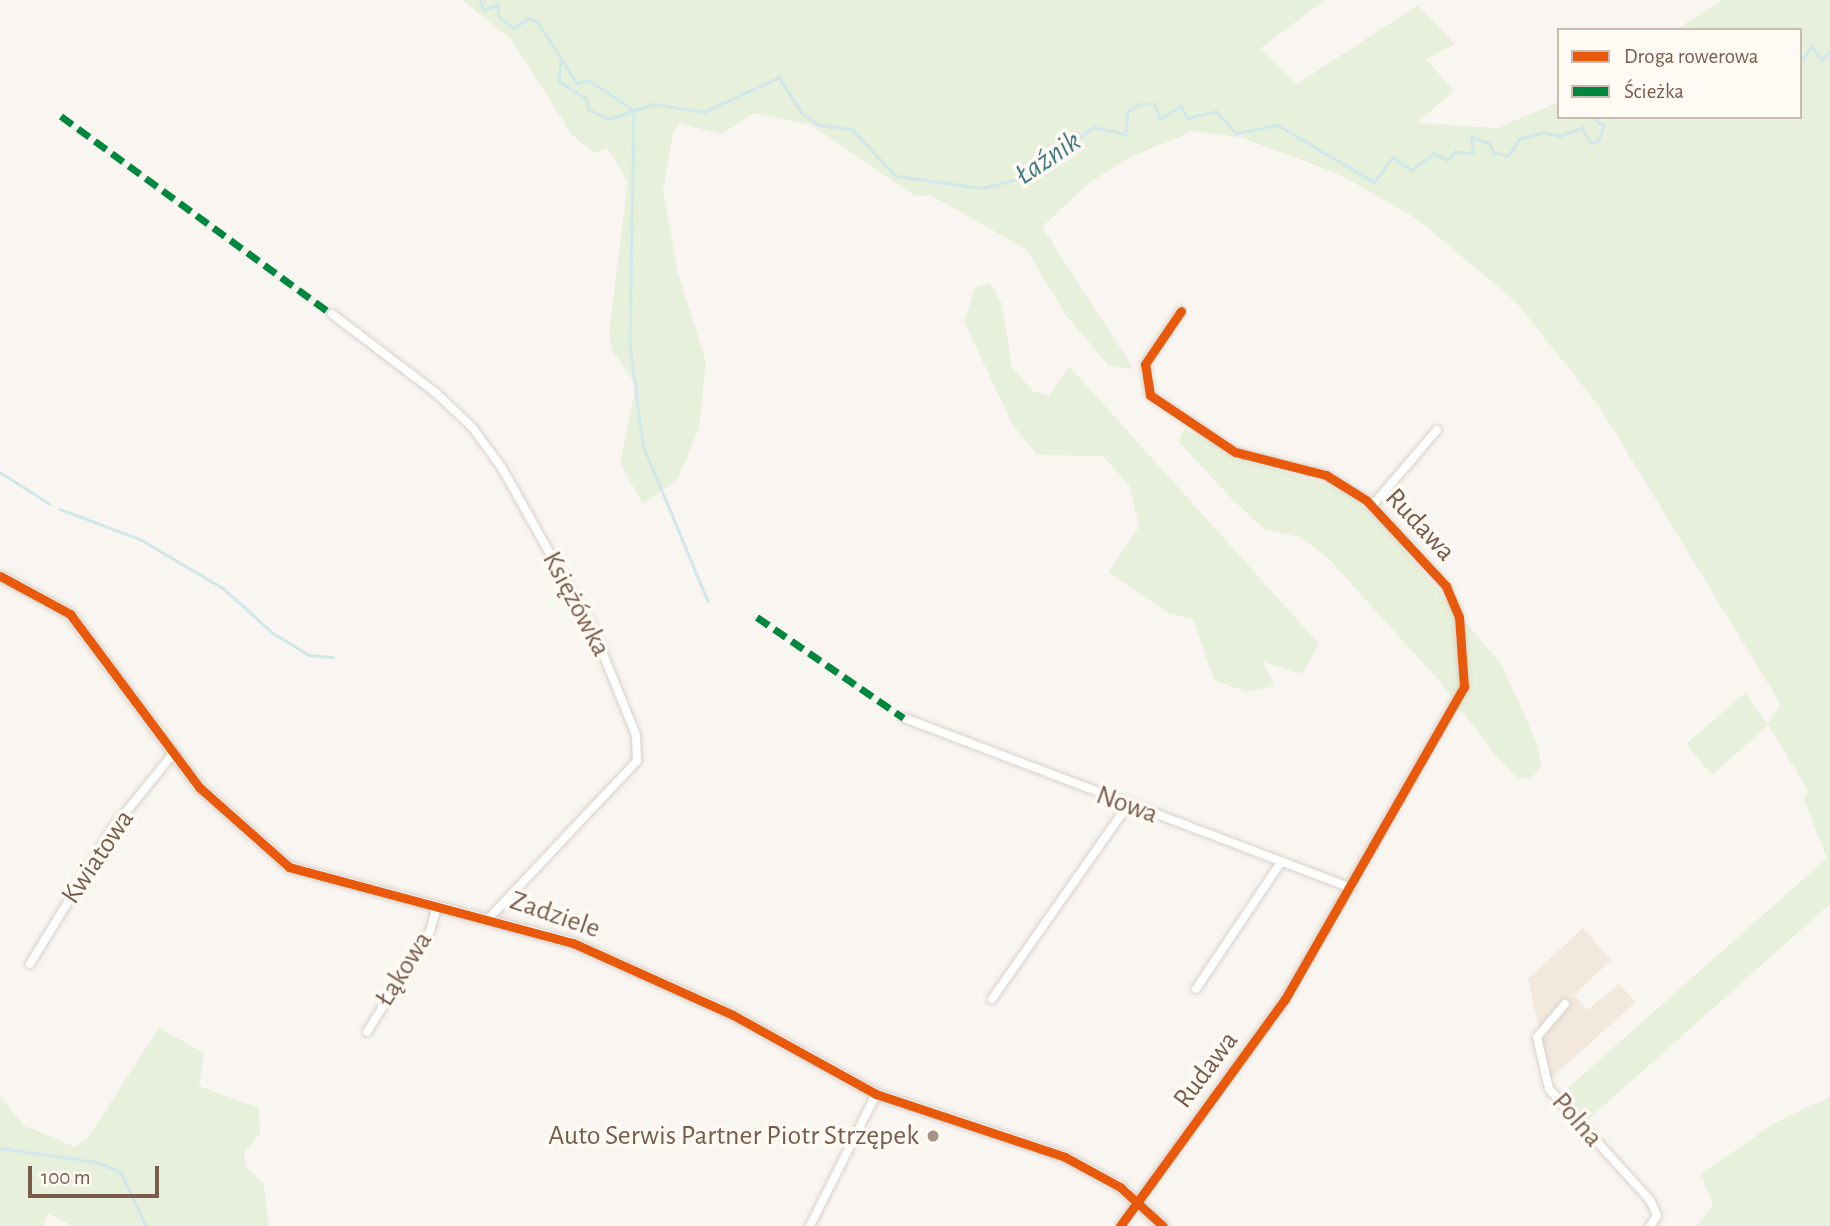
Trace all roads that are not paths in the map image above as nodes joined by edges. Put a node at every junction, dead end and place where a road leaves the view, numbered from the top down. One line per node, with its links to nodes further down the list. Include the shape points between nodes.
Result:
1 (1181, 311): 4 (street, Rudawa, via 1145,364 1144,386 1154,401 1235,452 1326,475)
2 (332, 314): 12 (street, Księżówka, via 436,393 487,447 595,634 636,736 636,761)
3 (1437, 430): 4 (street)
4 (1372, 506): 10 (street, Rudawa, via 1446,586 1459,617 1464,687)
5 (0, 576): 7 (street, Zadziele, via 70,614)
6 (904, 718): 8 (street, Nowa)
7 (173, 754): 11 (street, Zadziele, via 213,802 289,867); 13 (street, Kwiatowa, via 113,828)
8 (1128, 805): 9 (street, Nowa); 15 (street)
9 (1281, 862): 10 (street, Nowa); 14 (street)
10 (1351, 888): 19 (street, Rudawa, via 1251,1048)
11 (437, 906): 12 (street, Zadziele); 17 (street, Łąkowa, via 429,930)
12 (490, 917): 18 (street, Zadziele, via 573,943 687,992)
13 (30, 964)
14 (1196, 989)
15 (992, 999)
16 (1565, 1004): 23 (street, Polna, via 1537,1037 1549,1088 1650,1200 1657,1216)
17 (367, 1032)
18 (876, 1094): 19 (street, Zadziele, via 1065,1157); 20 (street)
19 (1136, 1199): 21 (street, Rudawa); 22 (street, Zadziele)
20 (810, 1226)
21 (1120, 1226)
22 (1163, 1226)
23 (1650, 1226)

